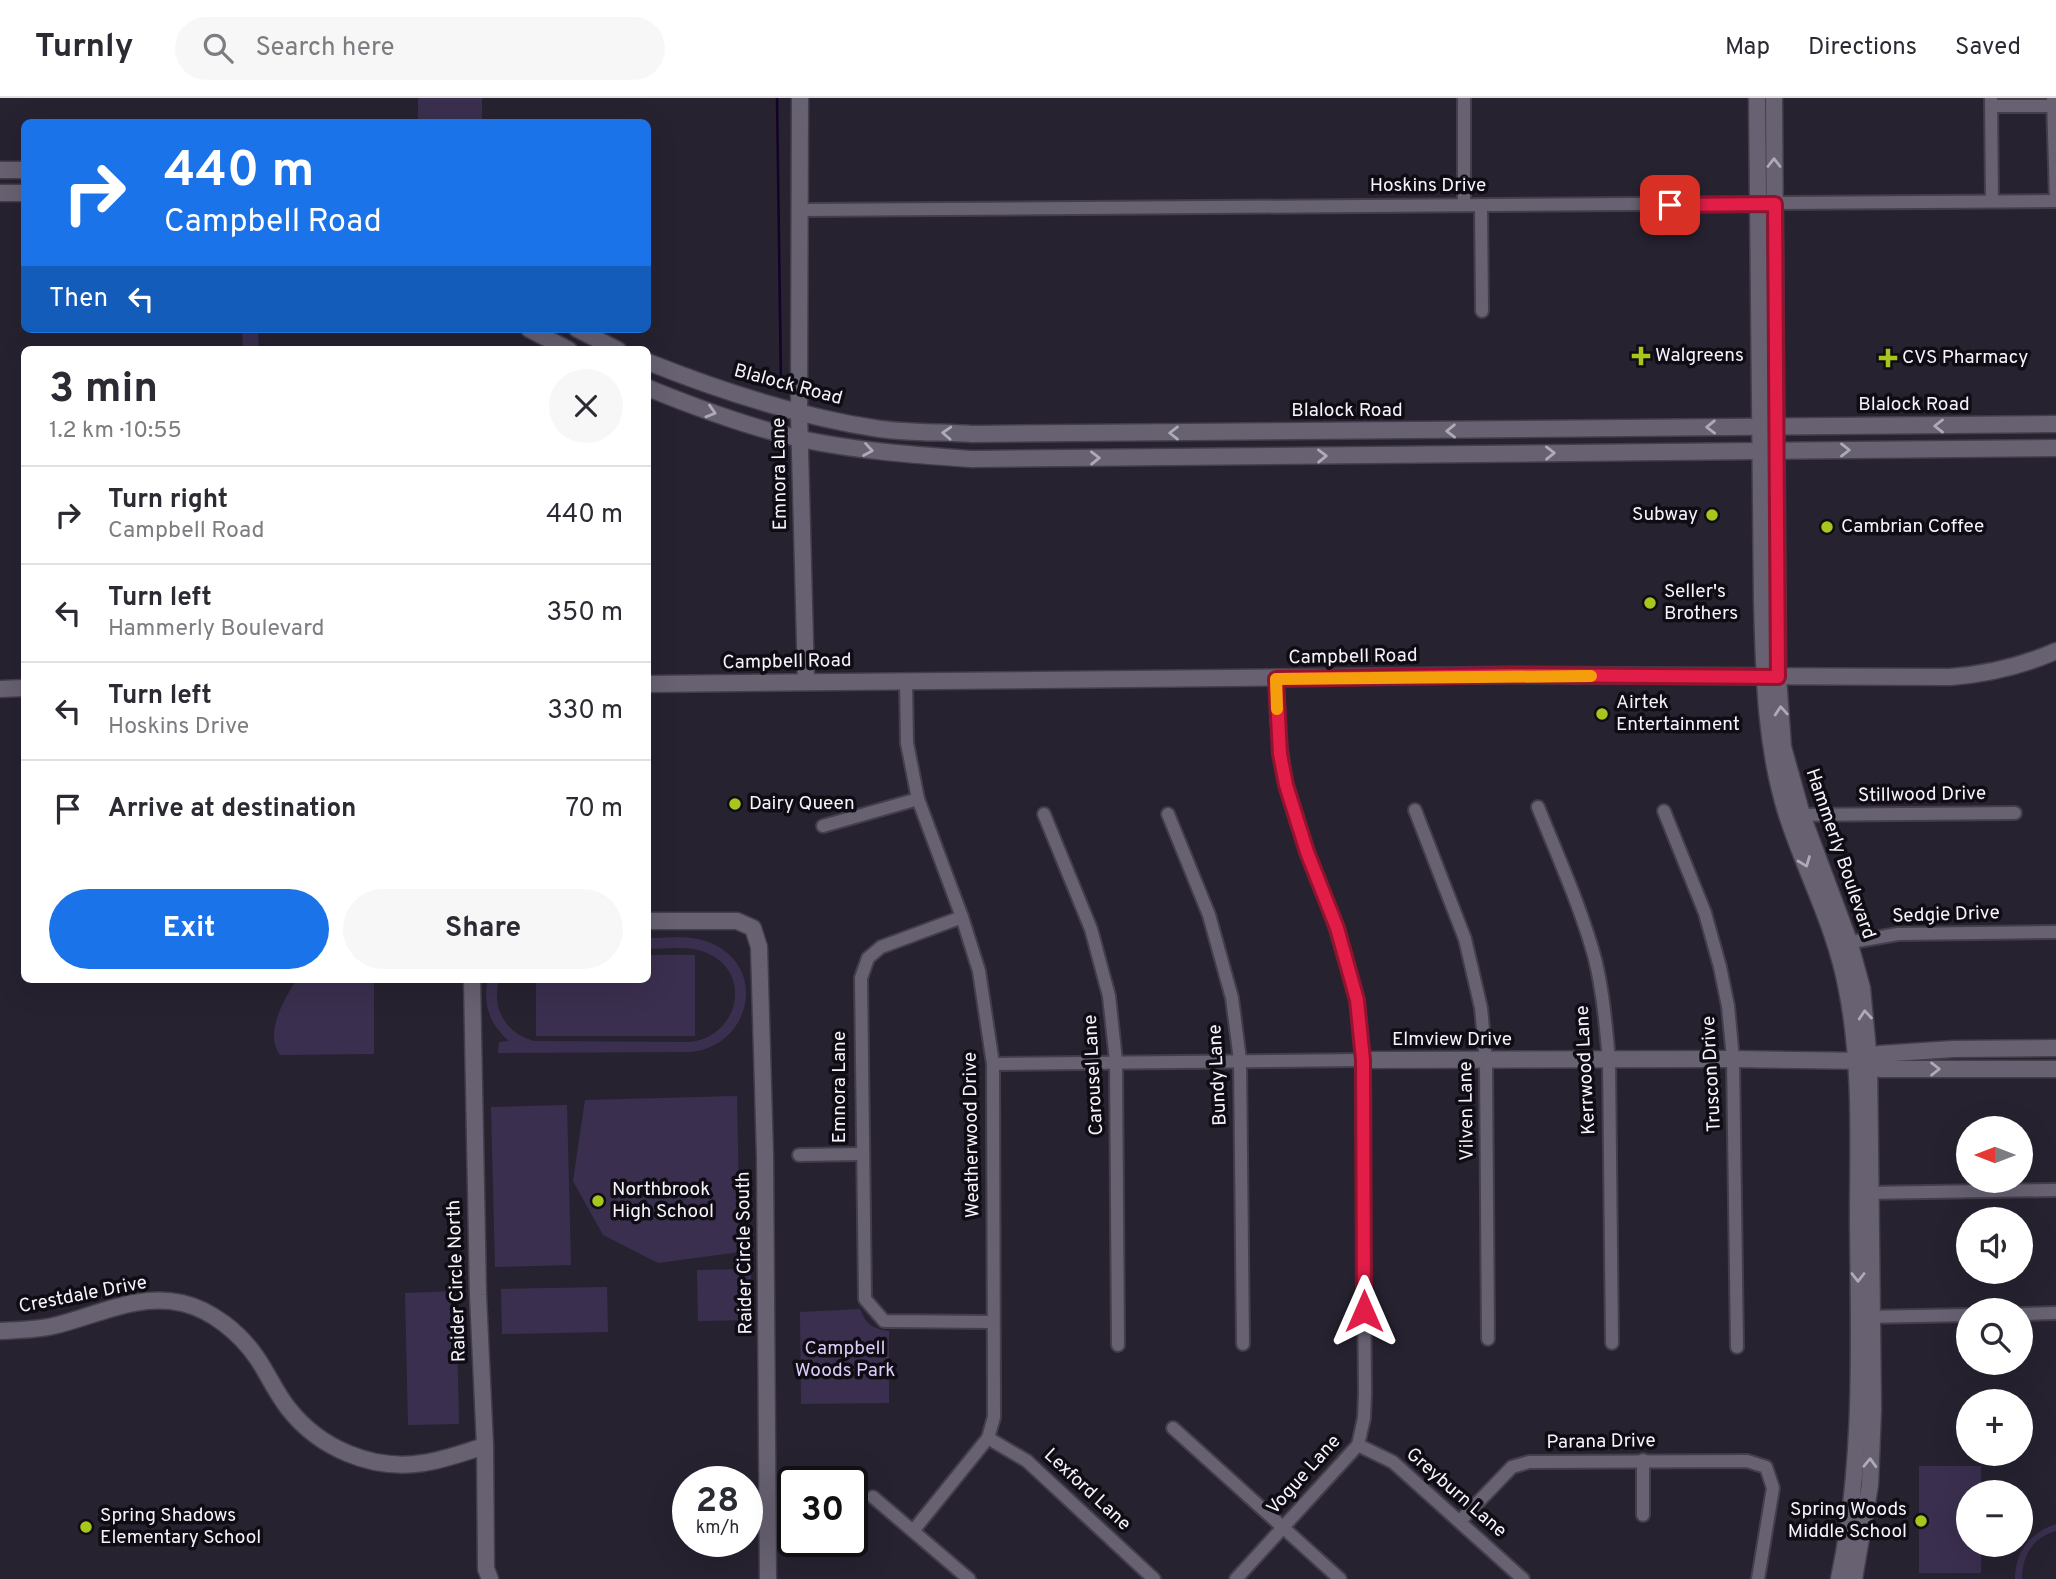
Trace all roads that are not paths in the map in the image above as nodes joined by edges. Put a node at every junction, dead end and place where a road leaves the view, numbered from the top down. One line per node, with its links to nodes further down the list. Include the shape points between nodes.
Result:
1 (800, 98): 16 (main road, Emnora Lane)
2 (1464, 98): 14 (street)
3 (1758, 98): 13 (main road, Hammerly Boulevard)
4 (1774, 98): 13 (main road, Hammerly Boulevard, one-way to 4)
5 (1991, 102): 6 (street); 11 (street)
6 (2054, 102): 12 (street)
7 (0, 170): 8 (main road)
8 (21, 170)
9 (0, 193): 10 (main road)
10 (21, 193)
11 (1992, 201): 12 (street, Hoskins Drive); 13 (street, Hoskins Drive)
12 (2056, 201)
13 (1767, 204): 15 (street, Hoskins Drive); 27 (main road, Hammerly Boulevard)
14 (1464, 205): 15 (street, Hoskins Drive); 16 (street, Hoskins Drive)
15 (1481, 205): 17 (street)
16 (800, 210): 24 (main road, Emnora Lane)
17 (1482, 311)
18 (537, 333): 20 (main road)
19 (585, 333): 21 (main road)
20 (561, 346)
21 (610, 346)
22 (651, 363): 24 (main road, Blalock Road)
23 (651, 389): 32 (main road, one-way to 32)
24 (799, 413): 31 (main road, Blalock Road, one-way to 24, via 881,429); 32 (main road, Emnora Lane)
25 (2056, 424): 26 (main road, Blalock Road)
26 (1972, 426): 27 (main road, Blalock Road, one-way to 27); 34 (main road)
27 (1769, 427): 28 (main road, Blalock Road, one-way to 28); 35 (main road, Hammerly Boulevard)
28 (1617, 429): 29 (main road, Blalock Road, one-way to 29); 36 (main road)
29 (1386, 432): 30 (main road, Blalock Road); 37 (main road)
30 (1211, 433): 31 (main road, Blalock Road, one-way to 31); 38 (main road)
31 (1048, 434): 39 (main road)
32 (800, 439): 39 (main road, one-way to 39, via 972,459); 43 (main road, Emnora Lane)
33 (2056, 448): 34 (main road)
34 (1972, 450): 35 (main road, one-way to 34)
35 (1769, 451): 36 (main road); 41 (main road, Hammerly Boulevard)
36 (1613, 452): 37 (main road, one-way to 36)
37 (1385, 455): 38 (main road, one-way to 37)
38 (1210, 457): 39 (main road, one-way to 38)
39 (1046, 458)
40 (2056, 650): 41 (main road, Campbell Road, via 1981,675)
41 (1771, 677): 42 (main road, Campbell Road); 55 (main road, Hammerly Boulevard, via 1771,749)
42 (1276, 679): 44 (main road, Campbell Road); 65 (street, Vogue Lane, via 1286,785 1347,960 1357,1000)
43 (806, 681): 44 (main road, Campbell Road); 45 (main road, Campbell Road)
44 (906, 682): 48 (street, Weatherwood Drive, via 907,743)
45 (651, 684)
46 (21, 688): 47 (main road)
47 (0, 689)
48 (918, 799): 56 (street); 57 (street, Weatherwood Drive)
49 (1538, 807): 66 (street, Kerrwood Lane, via 1595,960)
50 (1415, 810): 68 (street, Vilven Lane, via 1465,939 1481,1008)
51 (1664, 811): 63 (street, Truscon Drive, via 1713,940 1727,996)
52 (2015, 813): 55 (street, Stillwood Drive)
53 (1044, 814): 67 (street, Carousel Lane, via 1091,929 1109,996)
54 (1168, 814): 64 (street, Bundy Lane, via 1212,927 1232,998)
55 (1794, 815): 60 (main road, Hammerly Boulevard)
56 (823, 826)
57 (962, 916): 70 (street, Weatherwood Drive, via 979,971); 72 (street, Emnora Lane, via 881,947 868,958 861,978)
58 (651, 921): 99 (main road, Raider Circle South, via 737,921 753,928 759,947)
59 (2056, 932): 60 (street, Sedgie Drive, via 1898,934)
60 (1843, 943): 69 (main road, Hammerly Boulevard, via 1862,988)
61 (472, 983): 91 (main road, Raider Circle North)
62 (2056, 1048): 69 (main road, Elmview Drive, via 1953,1049 1879,1054)
63 (1733, 1059): 66 (main road, Elmview Drive); 69 (main road, Elmview Drive); 86 (street, Truscon Drive)
64 (1240, 1060): 65 (street, Elmview Drive); 67 (street, Elmview Drive); 84 (street, Bundy Lane)
65 (1363, 1060): 68 (main road, Elmview Drive); 90 (street, Vogue Lane, via 1365,1394)
66 (1609, 1060): 68 (main road, Elmview Drive); 83 (street, Kerrwood Lane)
67 (1115, 1061): 70 (street, Elmview Drive); 85 (street, Carousel Lane)
68 (1486, 1061): 82 (street, Vilven Lane)
69 (1862, 1061): 71 (main road, Elmview Drive, one-way to 71, via 1880,1069); 75 (main road, Hammerly Boulevard)
70 (993, 1064): 80 (street, Weatherwood Drive)
71 (2056, 1069)
72 (862, 1154): 73 (street); 80 (street, Emnora Lane, via 865,1298 884,1321)
73 (799, 1155)
74 (2056, 1190): 75 (street)
75 (1864, 1193): 79 (main road, Hammerly Boulevard)
76 (2033, 1314): 77 (street)
77 (2056, 1314)
78 (1956, 1315): 79 (street)
79 (1865, 1317): 87 (main road, Hammerly Boulevard)
80 (993, 1322): 89 (street, Weatherwood Drive, via 994,1417)
81 (0, 1331): 91 (main road, Crestdale Drive, via 54,1325 144,1301 181,1303 207,1312 240,1336 306,1429 350,1456 422,1463)
82 (1488, 1339)
83 (1612, 1343)
84 (1242, 1344)
85 (1118, 1345)
86 (1737, 1347)
87 (1865, 1409): 106 (main road, Hammerly Boulevard); 107 (main road, Hammerly Boulevard, one-way to 87, via 1870,1485)
88 (1173, 1428): 96 (street)
89 (988, 1438): 97 (street, Weatherwood Drive); 101 (street, Lexford Lane, via 1027,1461)
90 (1358, 1445): 95 (street, Greyburn Lane, via 1394,1462); 96 (street, Vogue Lane)
91 (485, 1446): 98 (main road, Raider Circle North, via 486,1569)
92 (1643, 1460): 94 (street); 95 (street, Parana Drive, via 1529,1462 1512,1467); 105 (street, Parana Drive, via 1746,1461 1766,1468 1773,1488)
93 (873, 1497): 97 (street)
94 (1643, 1515)
95 (1460, 1521): 104 (street, Greyburn Lane)
96 (1284, 1528): 102 (street, Vogue Lane); 103 (street)
97 (914, 1531): 100 (street)
98 (490, 1579)
99 (768, 1579)
100 (969, 1579)
101 (1154, 1579)
102 (1236, 1579)
103 (1340, 1579)
104 (1523, 1579)
105 (1758, 1579)
106 (1839, 1579)
107 (1854, 1579)

